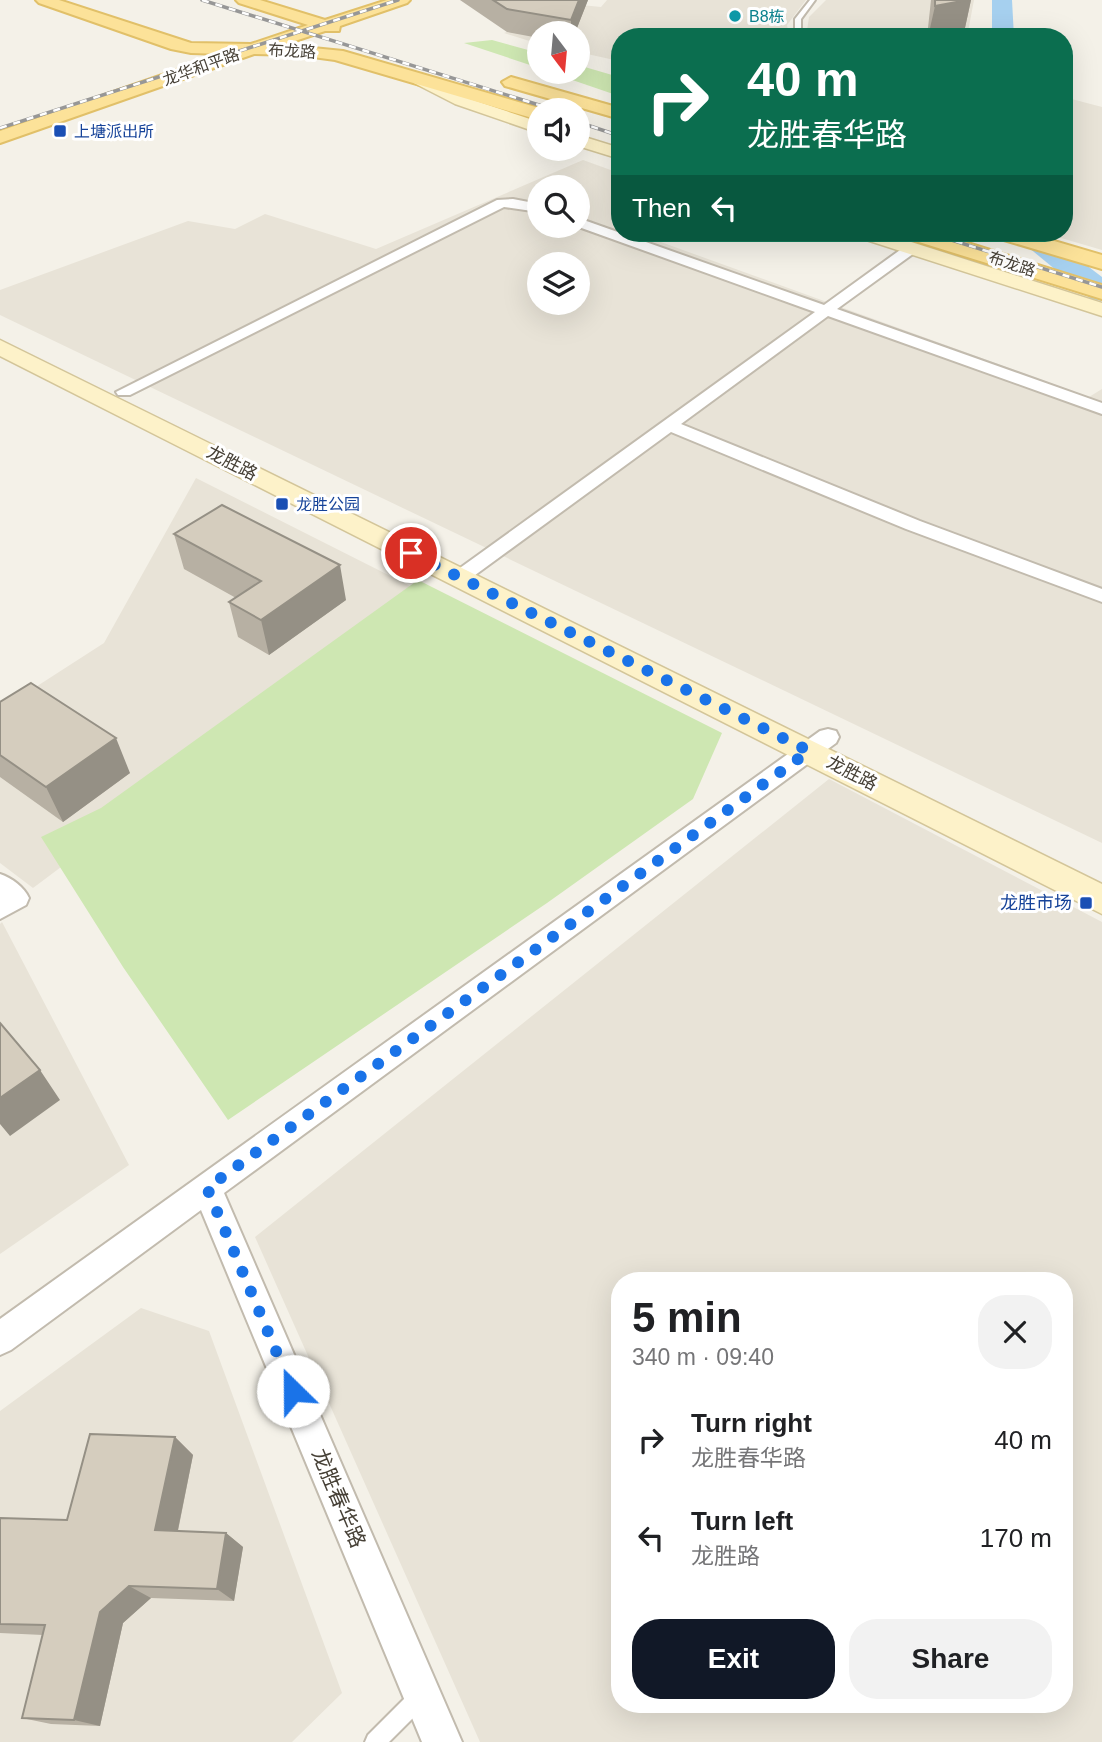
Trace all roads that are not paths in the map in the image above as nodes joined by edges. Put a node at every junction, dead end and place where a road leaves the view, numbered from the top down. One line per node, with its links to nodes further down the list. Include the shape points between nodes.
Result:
1 (44, 0): 11 (main road)
2 (353, 0): 8 (main road, 龙华和平路)
3 (402, 0): 7 (main road, 龙华和平路)
4 (813, 0): 10 (lane, via 798,19)
5 (249, 1): 6 (main road); 8 (main road, 布龙路)
6 (315, 4)
7 (377, 8): 9 (main road, 龙华和平路); 9 (main road, 布龙路, via 358,32)
8 (301, 16): 9 (main road, 布龙路); 14 (main road, 龙华和平路)
9 (326, 25): 12 (main road, 龙华和平路)
10 (798, 28)
11 (139, 32): 14 (main road); 15 (main road, via 153,45)
12 (250, 50): 13 (main road, 布龙路); 14 (main road, 龙华和平路)
13 (326, 53): 14 (main road); 17 (main road, 布龙路)
14 (204, 57): 15 (main road, 龙华和平路); 24 (main road, 龙华和平路)
15 (158, 61): 18 (main road, 龙华和平路)
16 (491, 76): 20 (main road)
17 (421, 80): 19 (main road, 布龙路); 21 (main road, via 461,101)
18 (49, 101)
19 (527, 111)
20 (611, 111)
21 (527, 124)
22 (590, 130): 23 (main road)
23 (611, 136)
24 (0, 137)
25 (590, 144): 26 (main road)
26 (611, 151)
27 (527, 205): 41 (street, via 502,203)
28 (590, 226): 29 (street)
29 (611, 233)
30 (635, 242): 37 (street)
31 (912, 242): 37 (street)
32 (916, 242): 38 (main road)
33 (917, 242): 36 (main road, 布龙路)
34 (1035, 242): 35 (main road)
35 (1102, 262)
36 (1102, 292)
37 (828, 309): 42 (street); 43 (street)
38 (1102, 310)
39 (0, 332): 41 (main road, 龙胜路)
40 (0, 347): 44 (main road, 龙胜路)
41 (124, 392): 44 (main road, 龙胜路)
42 (1102, 409)
43 (669, 425): 44 (street); 45 (street)
44 (468, 571): 46 (main road, 龙胜路)
45 (1102, 596)
46 (818, 744): 47 (main road, 龙胜路); 49 (main road, 龙胜路); 51 (street)
47 (1102, 873)
48 (0, 884): 50 (street, via 17,898)
49 (1102, 900)
50 (0, 909)
51 (207, 1188): 52 (street); 53 (street, 龙胜春华路)
52 (0, 1339)
53 (422, 1694): 54 (lane); 55 (street, 龙胜春华路)
54 (375, 1742)
55 (442, 1742)

